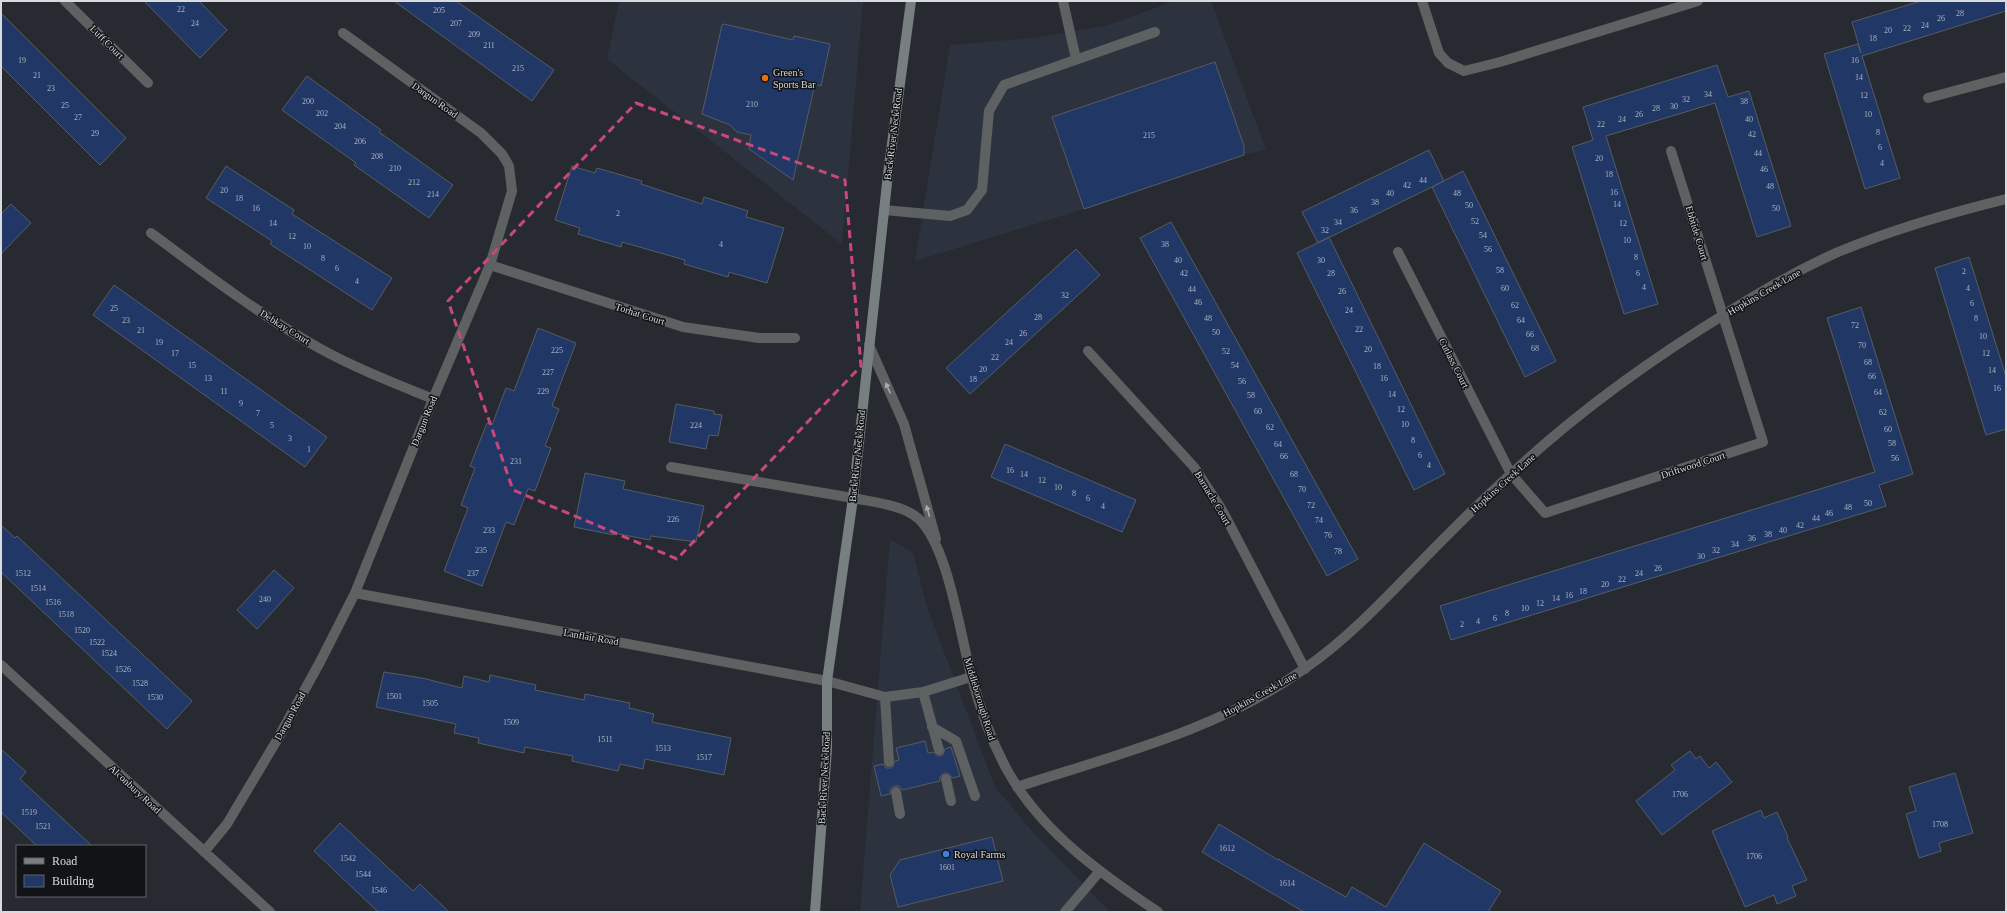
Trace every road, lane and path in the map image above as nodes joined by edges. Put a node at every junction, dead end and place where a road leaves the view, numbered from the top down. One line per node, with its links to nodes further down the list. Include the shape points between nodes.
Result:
1 (65, 1): 10 (street, Luff Court)
2 (911, 1): 14 (street, Back River Neck Road)
3 (1063, 1): 8 (street)
4 (1422, 1): 5 (street, via 1439,53 1448,63 1464,70 1500,62)
5 (1698, 1)
6 (1155, 32): 8 (street)
7 (343, 33): 17 (street, Dargun Road, via 481,133 498,149 509,166 512,191)
8 (1076, 59): 14 (street, via 1004,85 989,111 982,190 967,210 950,216)
9 (2006, 77): 11 (street)
10 (148, 83)
11 (1928, 98)
12 (1671, 151): 18 (street, Ebbtide Court)
13 (2006, 199): 18 (street, Hopkins Creek Lane, via 1892,231 1837,253 1786,277)
14 (884, 210): 20 (street, Back River Neck Road)
15 (151, 234): 22 (street, Debkay Court, via 277,323 378,377)
16 (1398, 252): 24 (street, Cutlass Court)
17 (490, 265): 19 (street, Torhat Court, via 683,327 759,338); 22 (street, Dargun Road)
18 (1722, 315): 24 (street, Hopkins Creek Lane, via 1617,386); 24 (street, Driftwood Court, via 1763,442 1545,513)
19 (795, 338)
20 (869, 345): 25 (street, Back River Neck Road); 26 (street, one-way to 20, via 904,424)
21 (1088, 351): 29 (street, Barnacle Court, via 1194,467 1222,510)
22 (432, 399): 27 (street, Dargun Road)
23 (671, 467): 25 (street, Middleborough Road)
24 (1510, 474): 29 (street, Hopkins Creek Lane, via 1361,624)
25 (853, 498): 26 (street, Middleborough Road, via 898,508 918,519); 31 (street, Back River Neck Road)
26 (939, 549): 30 (street, Middleborough Road)
27 (355, 593): 31 (street, Lanflair Road); 43 (street, Dargun Road, via 277,740 227,824)
28 (1, 665): 43 (street, Alconbury Road)
29 (1304, 669): 38 (street, Hopkins Creek Lane, via 1265,694 1199,727)
30 (972, 677): 32 (street); 38 (street, Middleborough Road, via 992,741)
31 (827, 681): 33 (street, Lanflair Road); 46 (street, Back River Neck Road, via 827,749)
32 (923, 692): 33 (street); 34 (street)
33 (885, 697): 36 (street)
34 (932, 726): 35 (street); 40 (street, via 956,741)
35 (939, 750)
36 (889, 762)
37 (946, 780): 41 (street)
38 (1017, 787): 44 (street, Middleborough Road, via 1041,819)
39 (896, 792): 42 (street)
40 (975, 796)
41 (951, 801)
42 (900, 814)
43 (204, 852): 45 (street, Alconbury Road)
44 (1100, 871): 47 (street); 48 (street, Middleborough Road)
45 (270, 912)
46 (815, 912)
47 (1065, 912)
48 (1158, 912)

